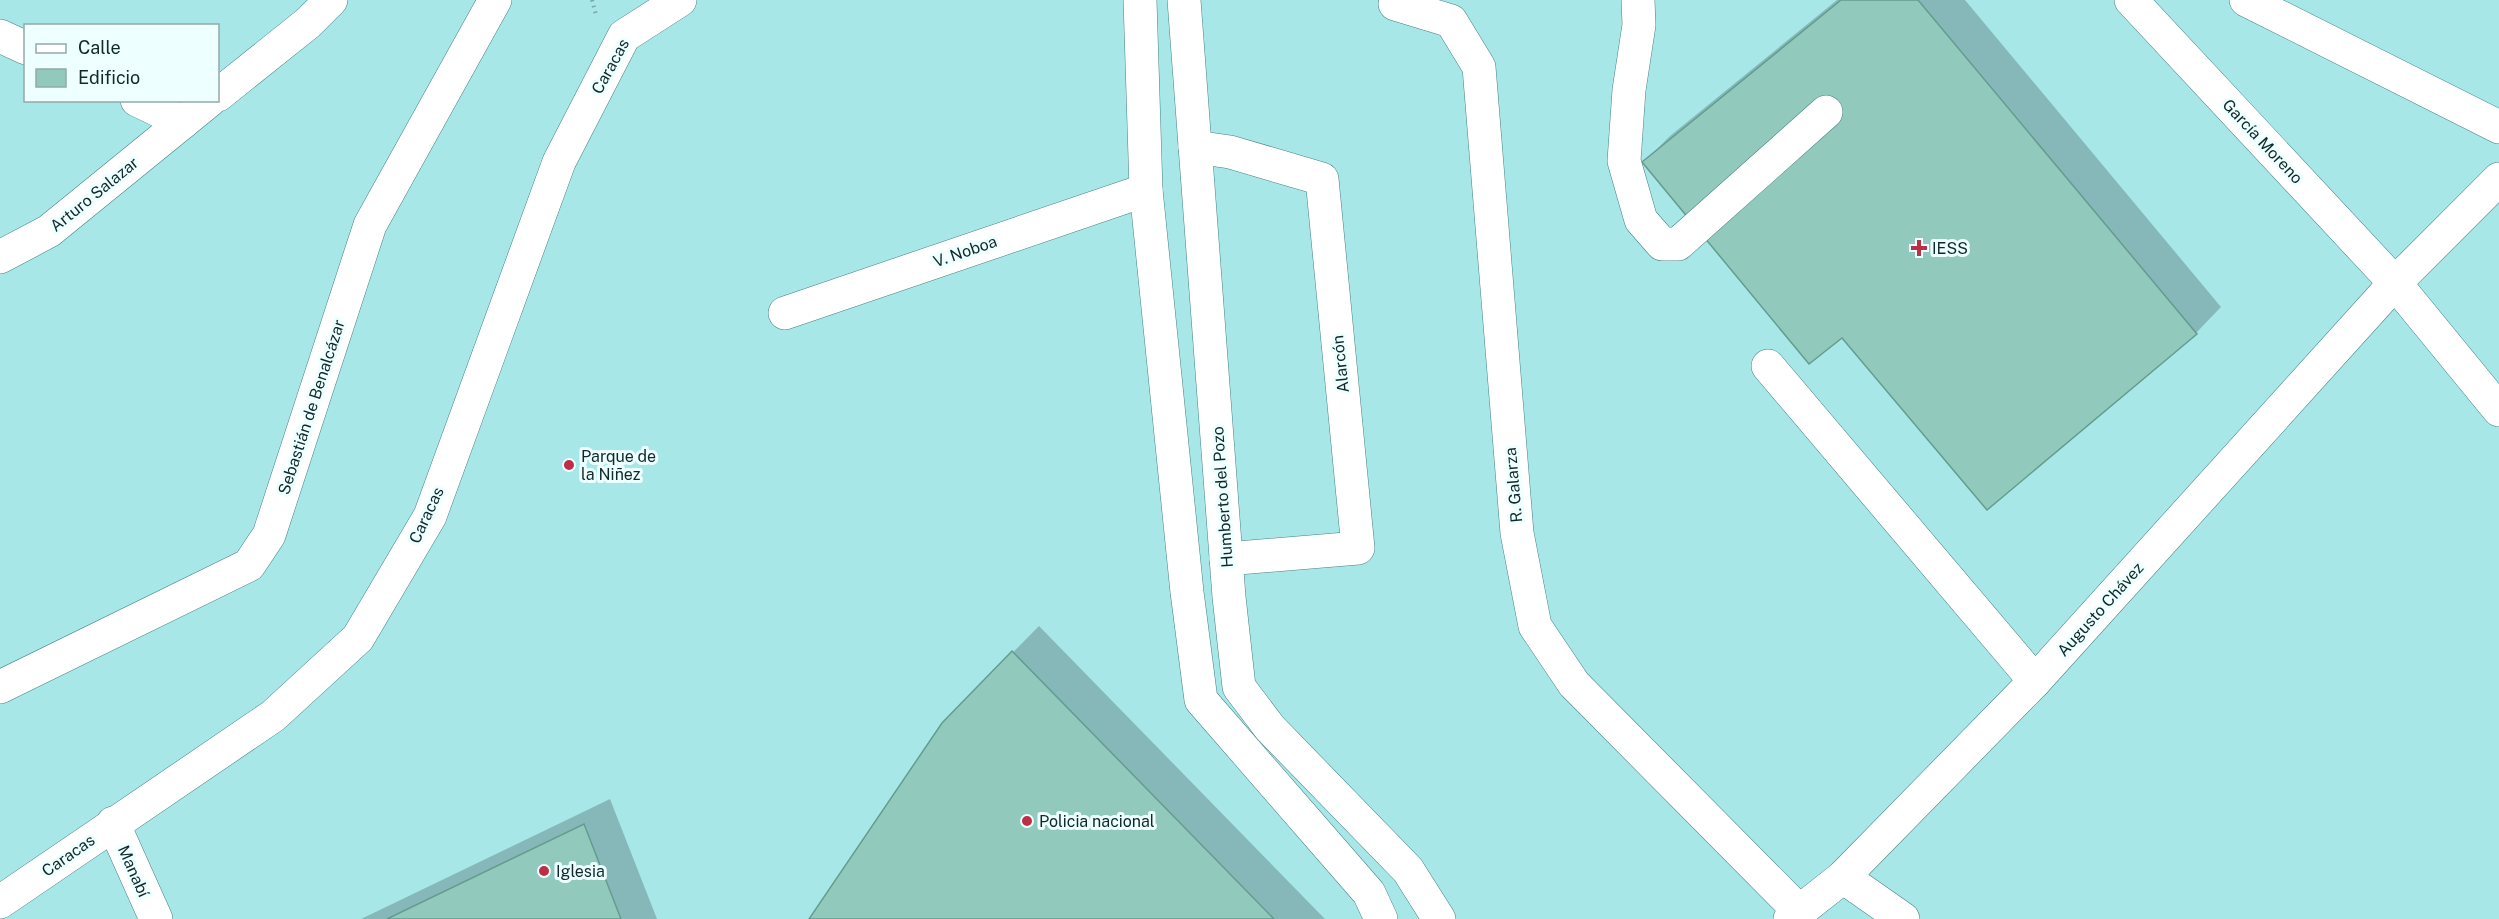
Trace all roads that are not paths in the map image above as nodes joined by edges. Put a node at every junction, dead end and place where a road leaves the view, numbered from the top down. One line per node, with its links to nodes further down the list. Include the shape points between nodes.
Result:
1 (331, 0): 12 (main road)
2 (495, 0): 28 (main road, Sebastián de Benalcázar, via 370,225 269,535 249,565)
3 (680, 0): 29 (main road, Caracas, via 624,36 560,162 430,516 358,638 273,716)
4 (1140, 0): 20 (main road)
5 (1184, 0): 18 (main road, Humberto del Pozo)
6 (1638, 0): 15 (main road, via 1640,25 1629,90 1624,161 1641,219 1662,244 1678,244)
7 (2131, 0): 22 (main road, García Moreno)
8 (2246, 0): 17 (main road)
9 (1395, 4): 32 (main road, R. Galarza, via 1451,21 1479,67 1517,533 1535,626 1574,684)
10 (0, 36): 11 (main road)
11 (24, 47)
12 (219, 94)
13 (141, 102): 16 (main road)
14 (208, 102): 16 (main road, Arturo Salazar)
15 (1826, 112)
16 (183, 122): 21 (main road, Arturo Salazar, via 50,231)
17 (2499, 128)
18 (1195, 147): 26 (main road, Humberto del Pozo); 26 (main road, Alarcón, via 1230,152 1322,179 1358,548)
19 (2499, 179): 22 (main road, Augusto Chávez)
20 (1146, 190): 23 (main road, V. Noboa); 34 (main road, via 1185,580 1201,700 1369,893)
21 (0, 257)
22 (2395, 283): 25 (main road, García Moreno); 27 (main road, Augusto Chávez)
23 (785, 313)
24 (1768, 366): 27 (main road)
25 (2499, 410)
26 (1226, 559): 35 (main road, Humberto del Pozo, via 1239,687 1270,728 1408,870)
27 (2035, 681): 30 (main road, Augusto Chávez)
28 (0, 687)
29 (113, 823): 31 (main road, Caracas); 33 (main road, Manabí)
30 (1843, 877): 32 (main road, Augusto Chávez); 36 (main road)
31 (0, 902)
32 (1795, 915)
33 (156, 919)
34 (1381, 919)
35 (1439, 919)
36 (1903, 919)

